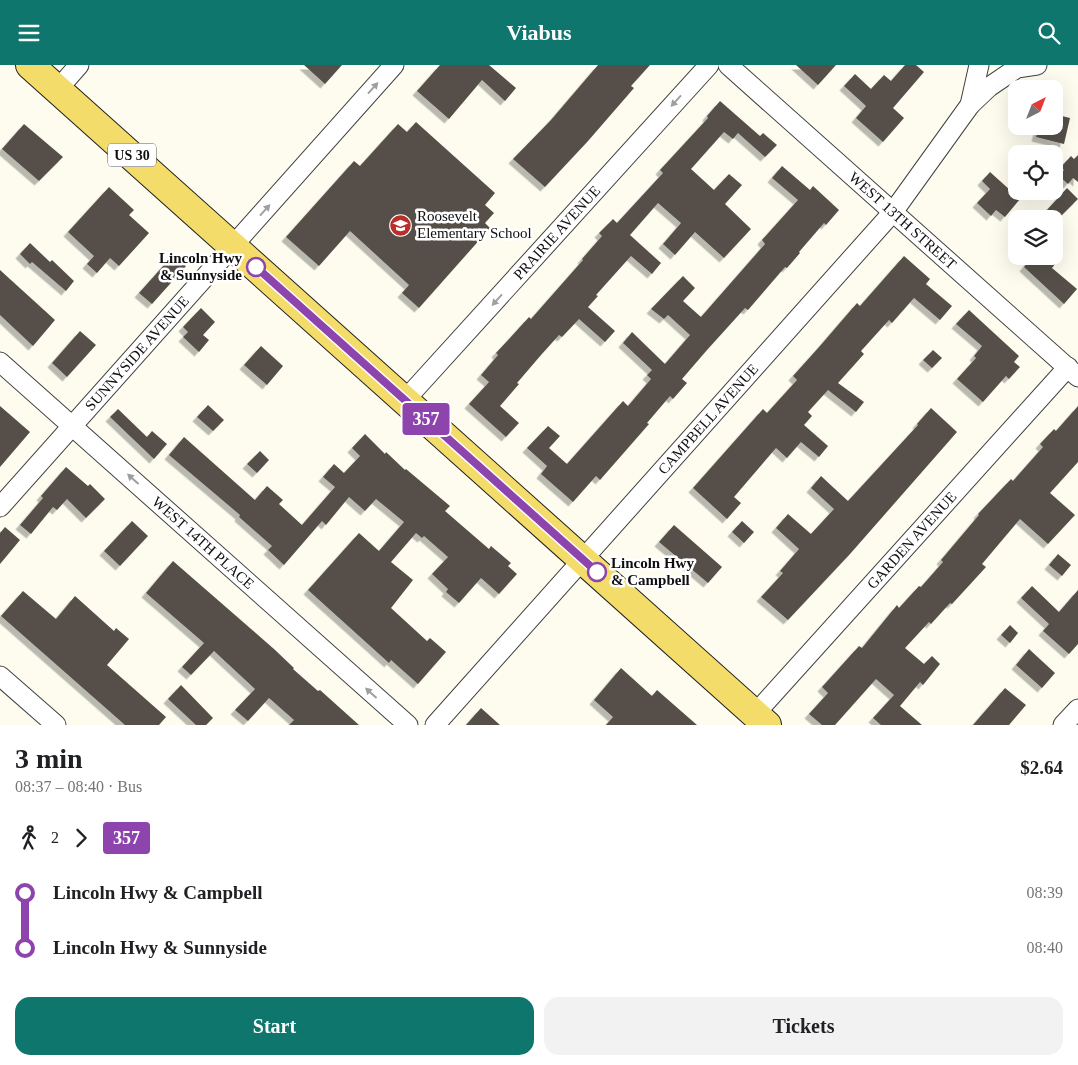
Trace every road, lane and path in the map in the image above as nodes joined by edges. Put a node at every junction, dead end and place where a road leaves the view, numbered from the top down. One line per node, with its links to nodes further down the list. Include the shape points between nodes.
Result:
1 (30, 65): 8 (main road, US 30)
2 (80, 65): 8 (street)
3 (394, 65): 11 (street, SUNNYSIDE AVENUE, one-way to 3)
4 (709, 65): 14 (street, PRAIRIE AVENUE, one-way to 14)
5 (728, 65): 10 (street, WEST 13TH STREET)
6 (979, 65): 9 (street, CAMPBELL AVENUE)
7 (1037, 65): 9 (street, CAMPBELL AVENUE, via 1017,68)
8 (58, 89): 11 (main road, US 30)
9 (970, 105): 10 (street, CAMPBELL AVENUE)
10 (893, 212): 13 (street, WEST 13TH STREET); 17 (street, CAMPBELL AVENUE)
11 (233, 246): 14 (main road, US 30); 15 (street, SUNNYSIDE AVENUE)
12 (0, 362): 15 (street, WEST 14TH PLACE)
13 (1073, 372): 20 (street, GARDEN AVENUE)
14 (405, 401): 17 (main road, US 30)
15 (72, 426): 16 (street, SUNNYSIDE AVENUE); 22 (street, WEST 14TH PLACE, one-way to 15)
16 (0, 507)
17 (582, 559): 20 (main road, US 30); 23 (street, CAMPBELL AVENUE)
18 (0, 676): 21 (street)
19 (1078, 709): 24 (street)
20 (761, 719)
21 (56, 725)
22 (408, 725)
23 (435, 725)
24 (1063, 725)

